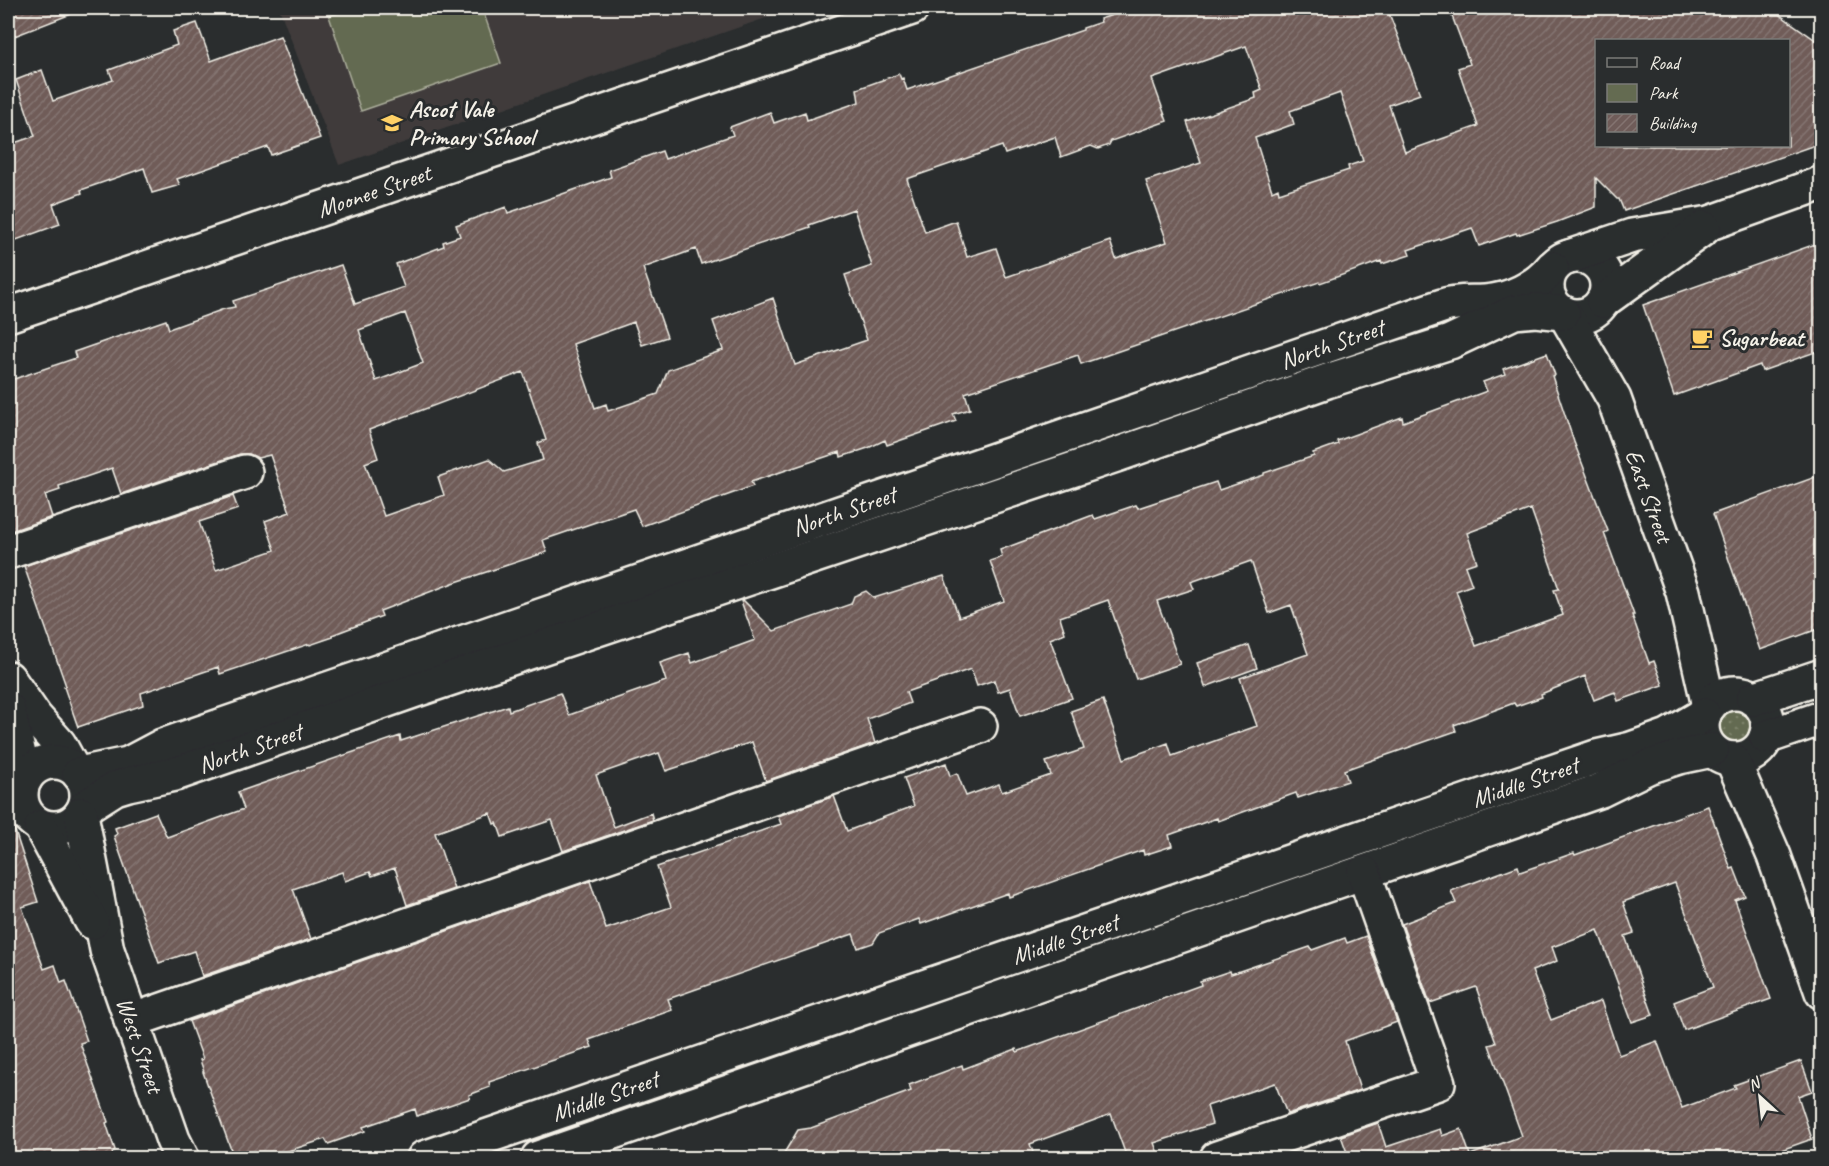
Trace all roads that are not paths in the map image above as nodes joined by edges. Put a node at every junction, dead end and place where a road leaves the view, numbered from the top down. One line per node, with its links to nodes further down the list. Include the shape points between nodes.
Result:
1 (912, 8): 7 (street, Moonee Street)
2 (1821, 183): 3 (street, North Street)
3 (1710, 223): 4 (street, North Street, via 1632,236); 5 (street, North Street)
4 (1561, 263): 5 (street, via 1582,256 1600,266 1607,285); 6 (street, via 1547,281 1554,307); 9 (street, North Street, via 1516,294 1494,301 1442,306)
5 (1603, 302): 6 (street, via 1585,315); 8 (street, East Street)
6 (1564, 314): 8 (street, East Street); 10 (street, North Street, via 1514,312 1450,342)
7 (8, 315)
8 (1614, 399): 13 (street, East Street)
9 (1108, 420): 10 (street); 14 (street, North Street)
10 (1119, 454): 14 (street, North Street)
11 (245, 472): 12 (street)
12 (8, 552)
13 (1683, 592): 18 (street, East Street); 20 (street, East Street)
14 (586, 617): 15 (street, North Street)
15 (411, 676): 24 (street, North Street, via 162,746 128,764); 26 (street, North Street, via 175,774 115,788)
16 (1821, 676): 18 (street)
17 (8, 678): 24 (street)
18 (1746, 696): 20 (street, via 1723,696); 23 (street, via 1761,706 1768,727)
19 (8, 709): 25 (street)
20 (1707, 710): 23 (street, via 1702,730 1707,744); 28 (street, Middle Street, via 1659,740 1596,757)
21 (1821, 718): 23 (street, Middle Street)
22 (980, 726): 33 (street)
23 (1742, 749): 29 (street, Middle Street, via 1679,757 1600,790); 32 (street)
24 (75, 770): 25 (street, via 60,762 50,762 31,770); 26 (street, via 87,790)
25 (18, 784): 27 (street)
26 (83, 811): 27 (street, via 63,828); 31 (street, West Street)
27 (29, 828): 31 (street, West Street)
28 (1302, 858): 30 (street); 34 (street, Middle Street)
29 (1364, 873): 30 (street, Middle Street); 39 (street, via 1438,1083)
30 (1314, 890): 35 (street, Middle Street)
31 (107, 950): 33 (street, West Street)
32 (1821, 992)
33 (131, 1021): 36 (street, West Street)
34 (675, 1072): 35 (street); 37 (street, Middle Street)
35 (687, 1107): 38 (street, Middle Street)
36 (177, 1152)
37 (424, 1158)
38 (538, 1158)
39 (1217, 1158)

